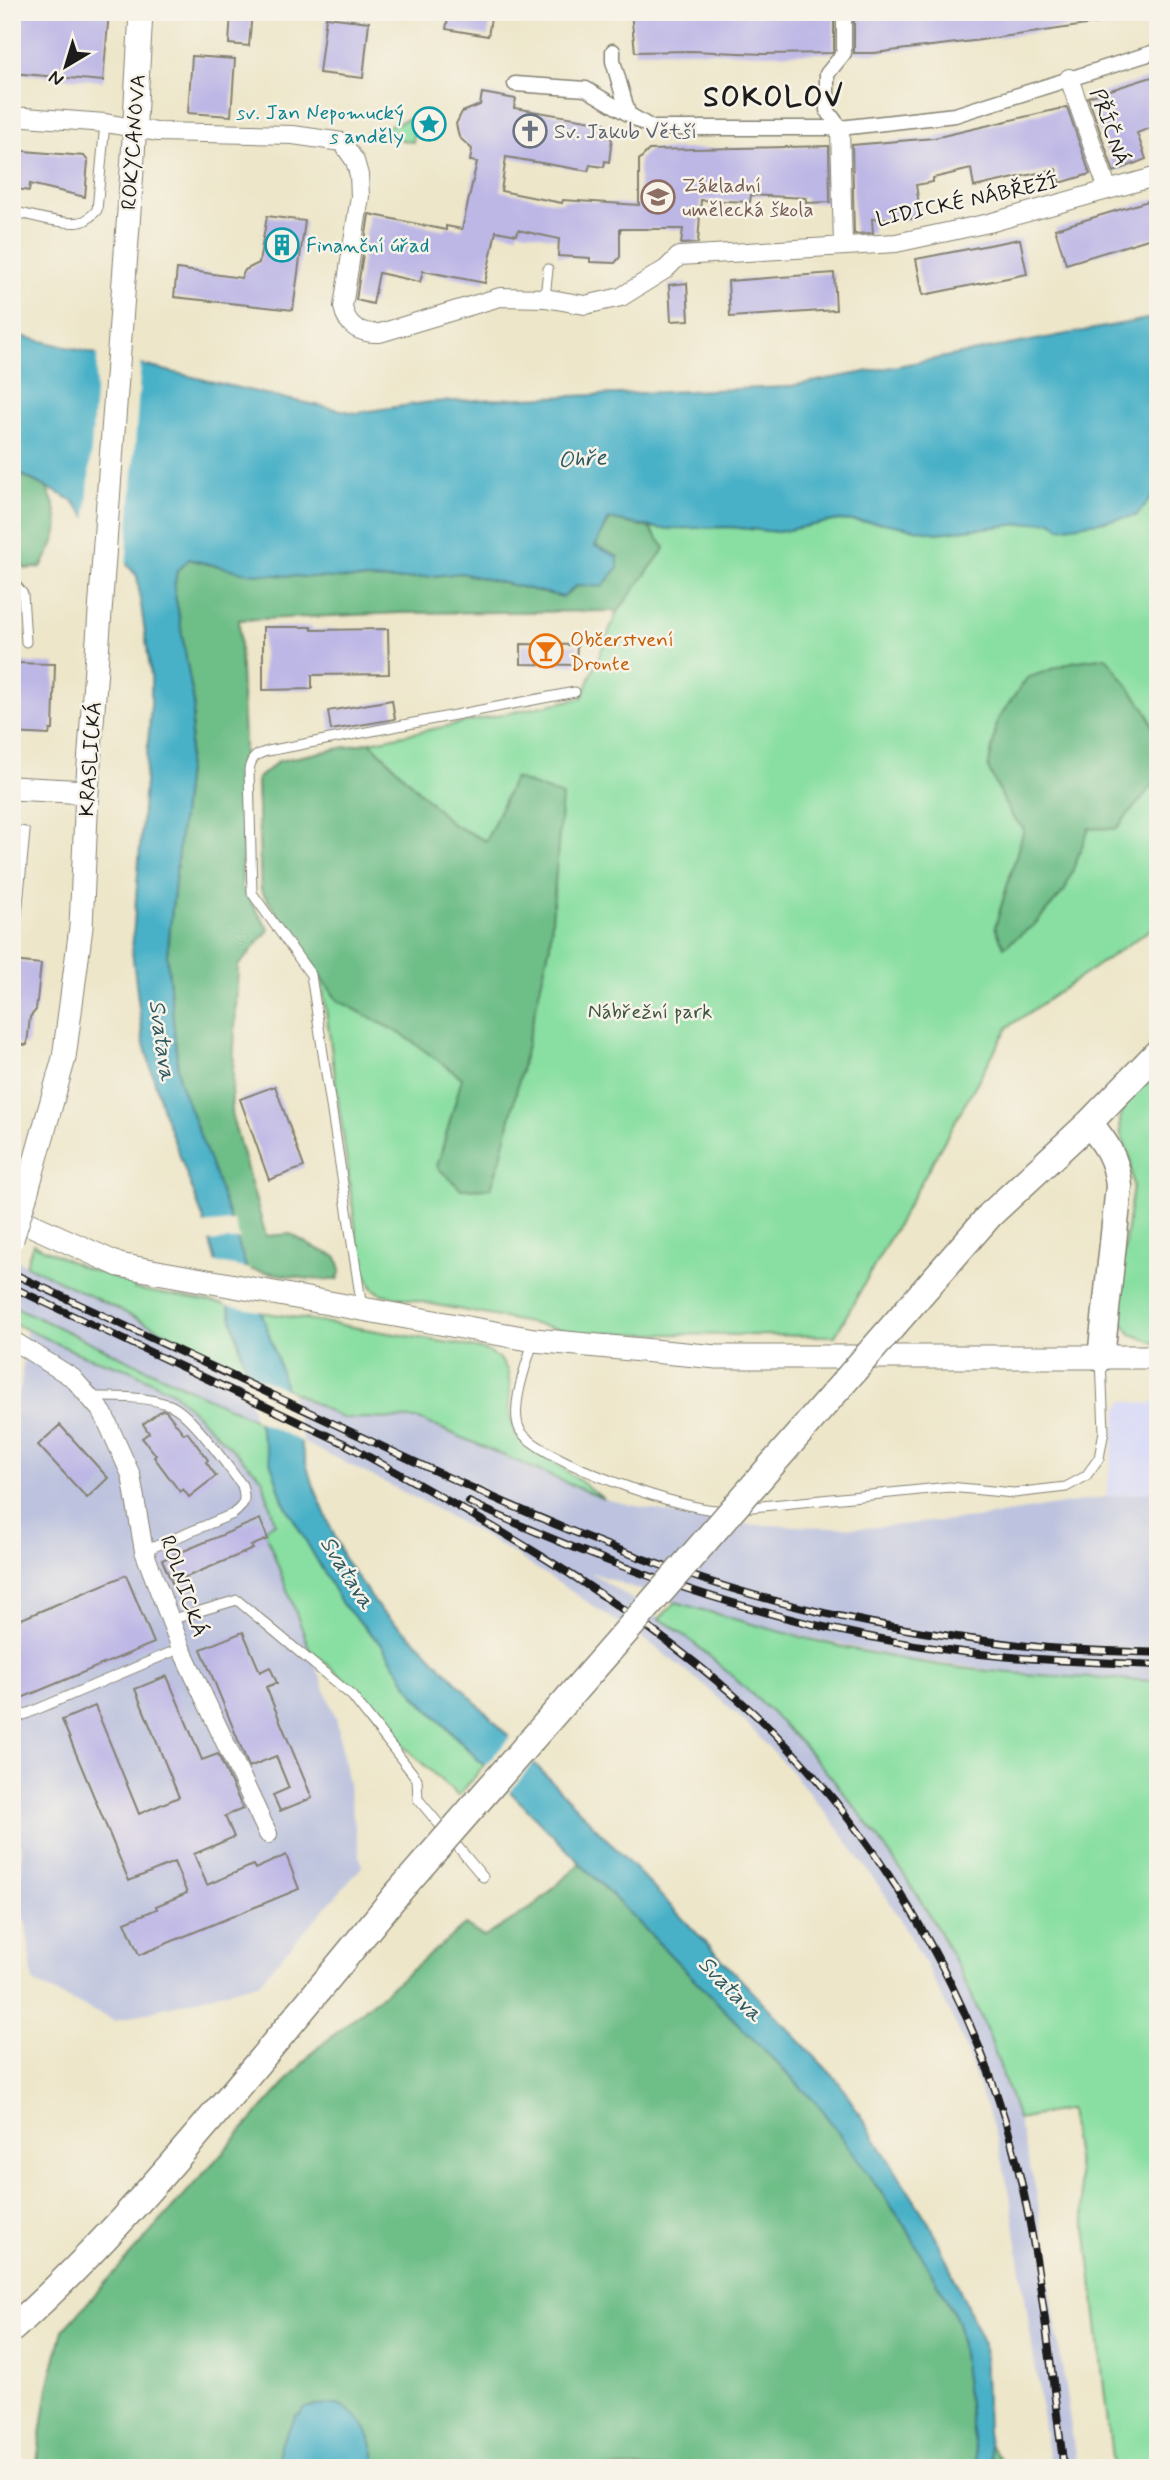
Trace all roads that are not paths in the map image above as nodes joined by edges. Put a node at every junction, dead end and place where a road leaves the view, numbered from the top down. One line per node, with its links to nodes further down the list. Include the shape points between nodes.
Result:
1 (141, 12): 11 (street, ROKYCANOVA)
2 (844, 12): 10 (street, via 844,53 827,75 827,110)
3 (613, 51): 7 (street)
4 (1158, 51): 5 (street)
5 (1069, 78): 10 (street, via 955,116); 13 (street, PŘÍČNÁ)
6 (515, 84): 7 (street, via 586,89)
7 (628, 113): 10 (street, via 652,128)
8 (12, 116): 9 (street)
9 (105, 123): 11 (street); 14 (lane, via 97,210 92,216 83,222 65,222)
10 (841, 128): 15 (street)
11 (135, 130): 17 (street, ROKYCANOVA); 18 (street, LIDICKÉ NÁBŘEŽÍ, via 293,135 342,142 359,175 360,196 343,307 345,318 357,330 380,333 500,297)
12 (1158, 177): 13 (street, LIDICKÉ NÁBŘEŽÍ)
13 (1108, 190): 15 (street, LIDICKÉ NÁBŘEŽÍ, via 896,243)
14 (12, 211)
15 (843, 246): 18 (street, LIDICKÉ NÁBŘEŽÍ, via 679,256 621,297 585,305)
16 (548, 269): 18 (lane)
17 (124, 272): 23 (street, KRASLICKÁ)
18 (545, 298)
19 (12, 580): 20 (lane, via 23,594)
20 (26, 642)
21 (575, 692): 30 (lane, via 268,751 251,760 252,893 311,975)
22 (12, 788): 23 (street)
23 (87, 792): 29 (street, KRASLICKÁ, bridge, via 81,927 64,1058)
24 (12, 831): 25 (lane, via 25,832)
25 (14, 945)
26 (1158, 1052): 27 (main road)
27 (1089, 1123): 34 (main road, via 1108,1147 1119,1186); 42 (main road, bridge, via 990,1215 396,1895 133,2208)
28 (12, 1216): 30 (street, via 119,1265)
29 (12, 1239)
30 (362, 1308): 31 (street)
31 (534, 1340): 34 (street, via 717,1357); 34 (lane, via 517,1418 531,1443 576,1467 653,1496 721,1511 949,1487 1014,1493 1066,1487 1086,1476 1099,1458 1104,1431)
32 (13, 1341): 35 (street, ROLNICKÁ, via 73,1378)
33 (1158, 1357): 34 (street)
34 (1101, 1358)
35 (90, 1397): 36 (street, ROLNICKÁ, via 103,1412 131,1475); 36 (lane, via 172,1405 186,1416 246,1496 233,1514)
36 (145, 1551): 37 (street, ROLNICKÁ)
37 (170, 1620): 38 (street, ROLNICKÁ); 41 (lane, via 236,1600 320,1667 352,1696 416,1779 418,1799)
38 (181, 1648): 39 (lane); 40 (street, ROLNICKÁ)
39 (12, 1720)
40 (268, 1834)
41 (483, 1877)
42 (12, 2329)

